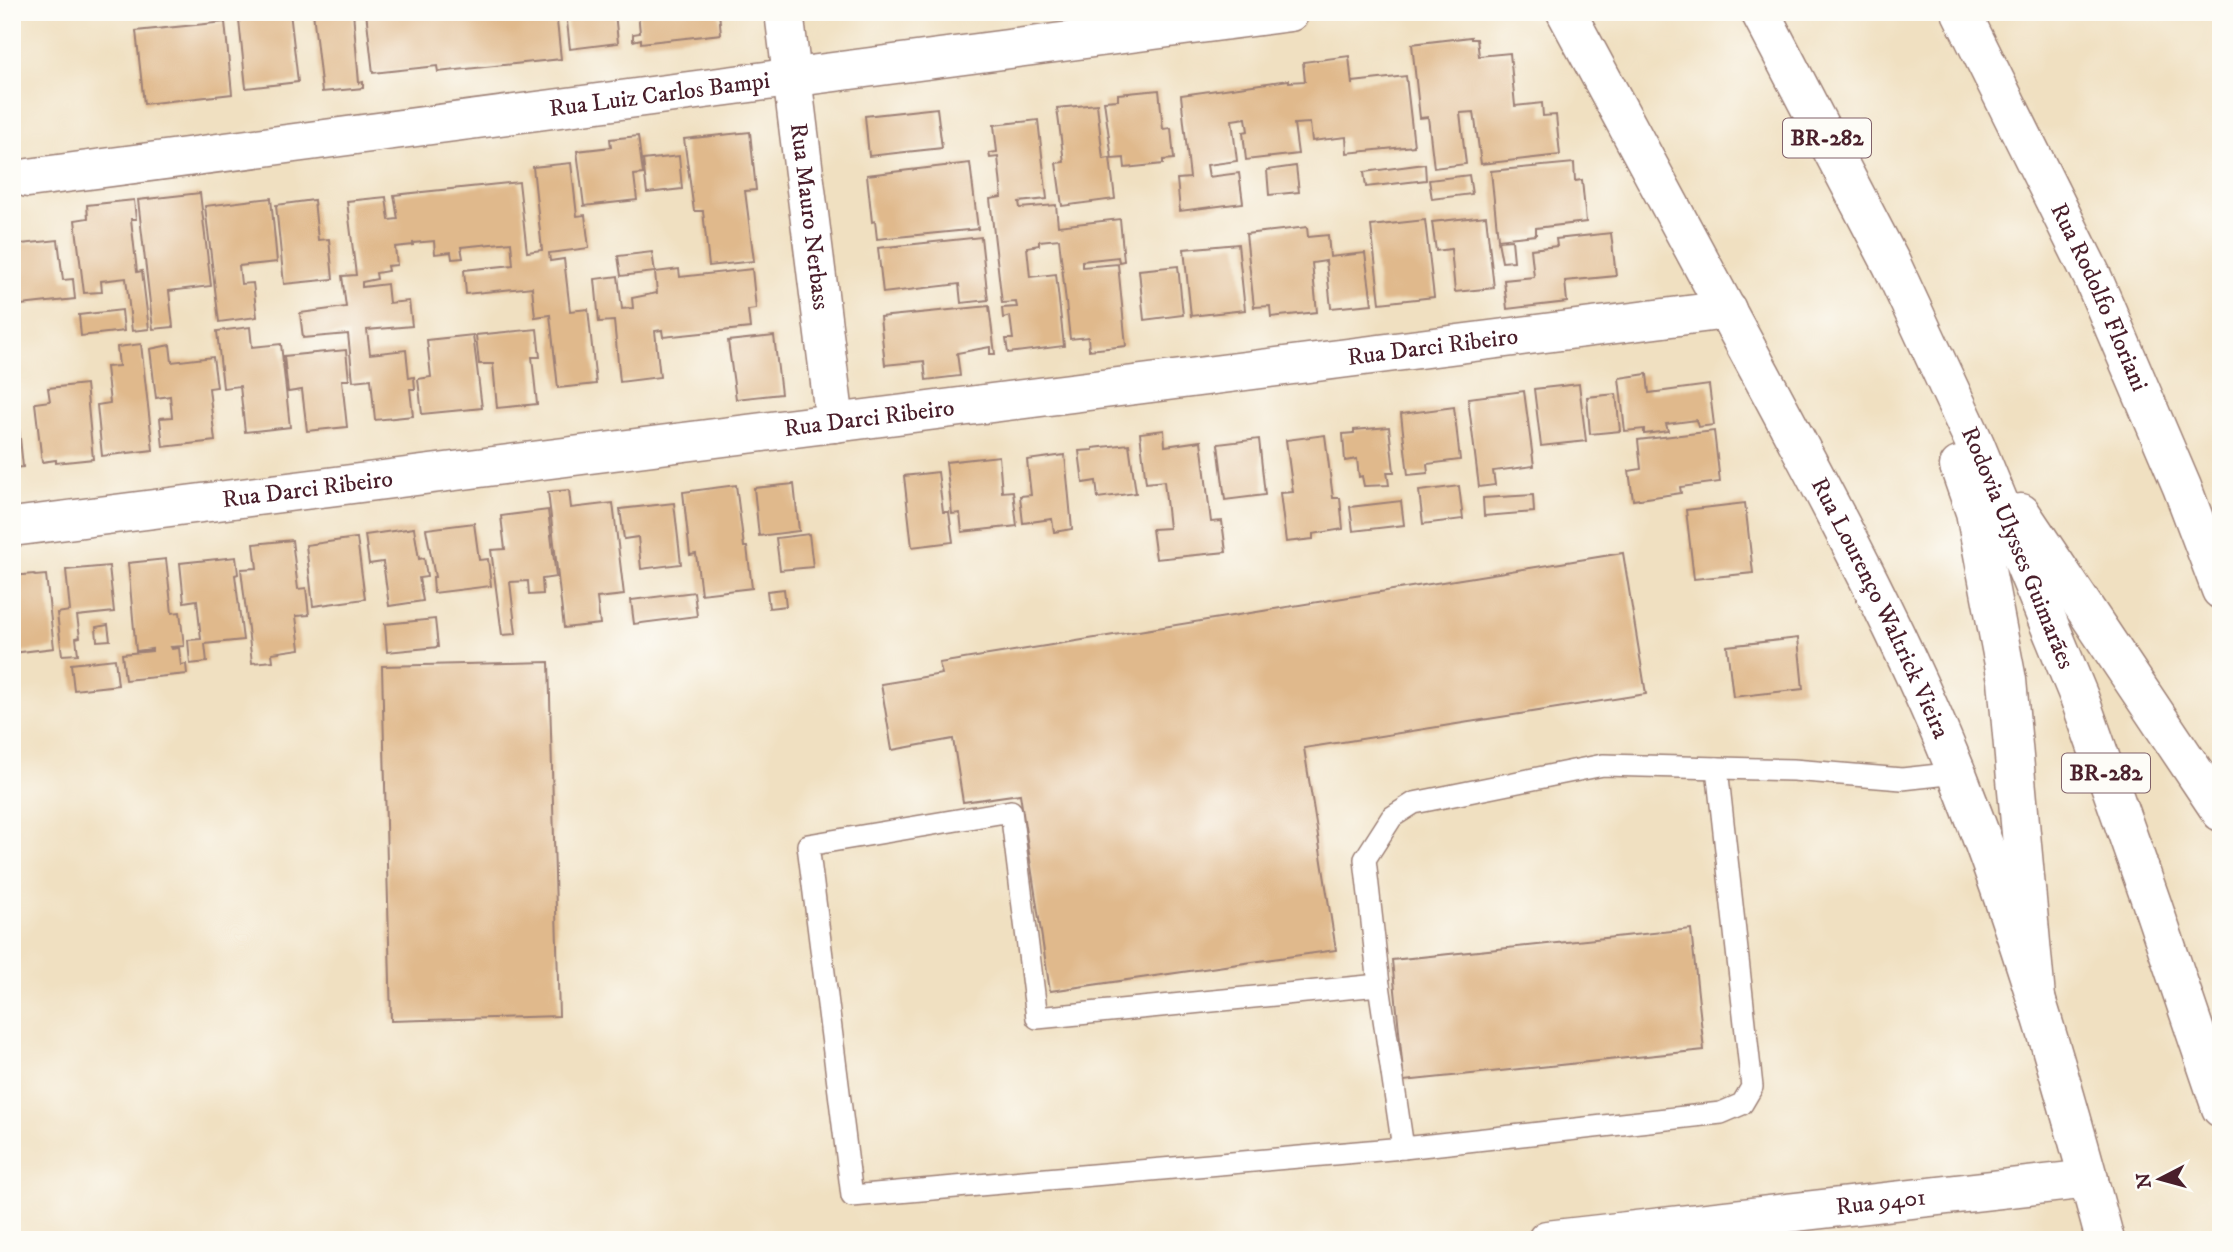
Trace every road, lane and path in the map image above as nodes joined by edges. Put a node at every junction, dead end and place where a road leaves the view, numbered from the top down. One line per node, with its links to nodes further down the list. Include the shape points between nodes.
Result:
1 (784, 12): 6 (main road, Rua Mauro Nerbass)
2 (1290, 12): 6 (main road, Rua Luiz Carlos Bampi)
3 (1566, 12): 9 (main road, Rua Lourenço Waltrick Vieira)
4 (1759, 12): 8 (main road, Rodovia Ulysses Guimarães / BR-282)
5 (1961, 12): 13 (main road, Rua Rodolfo Floriani, via 2091,276)
6 (792, 78): 7 (main road, Rua Luiz Carlos Bampi); 10 (main road, Rua Mauro Nerbass)
7 (28, 178)
8 (1892, 265): 11 (main road, Rodovia Ulysses Guimarães / BR-282); 18 (main road, via 1977,525 2007,680)
9 (1727, 310): 10 (main road, Rua Darci Ribeiro); 15 (main road, Rua Lourenço Waltrick Vieira, via 1843,526)
10 (835, 423): 12 (main road, Rua Darci Ribeiro)
11 (1975, 444): 16 (main road); 19 (main road, Rodovia Ulysses Guimarães / BR-282, via 2079,697)
12 (12, 527)
13 (2221, 590)
14 (1717, 768): 15 (lane, via 1902,779); 17 (lane, via 1603,765 1414,803 1392,817 1365,859); 20 (lane, via 1752,1087 1742,1104 1721,1113)
15 (1957, 774): 18 (main road, Rua Lourenço Waltrick Vieira)
16 (2221, 812)
17 (1379, 985): 20 (lane); 20 (lane, via 1037,1018 1011,811 808,845 852,1196)
18 (2036, 998): 21 (main road, Rua Lourenço Waltrick Vieira)
19 (2221, 1108)
20 (1403, 1148)
21 (2089, 1179): 22 (main road, Rua 9401); 23 (main road, Rua Lourenço Waltrick Vieira)
22 (1547, 1240)
23 (2105, 1240)

